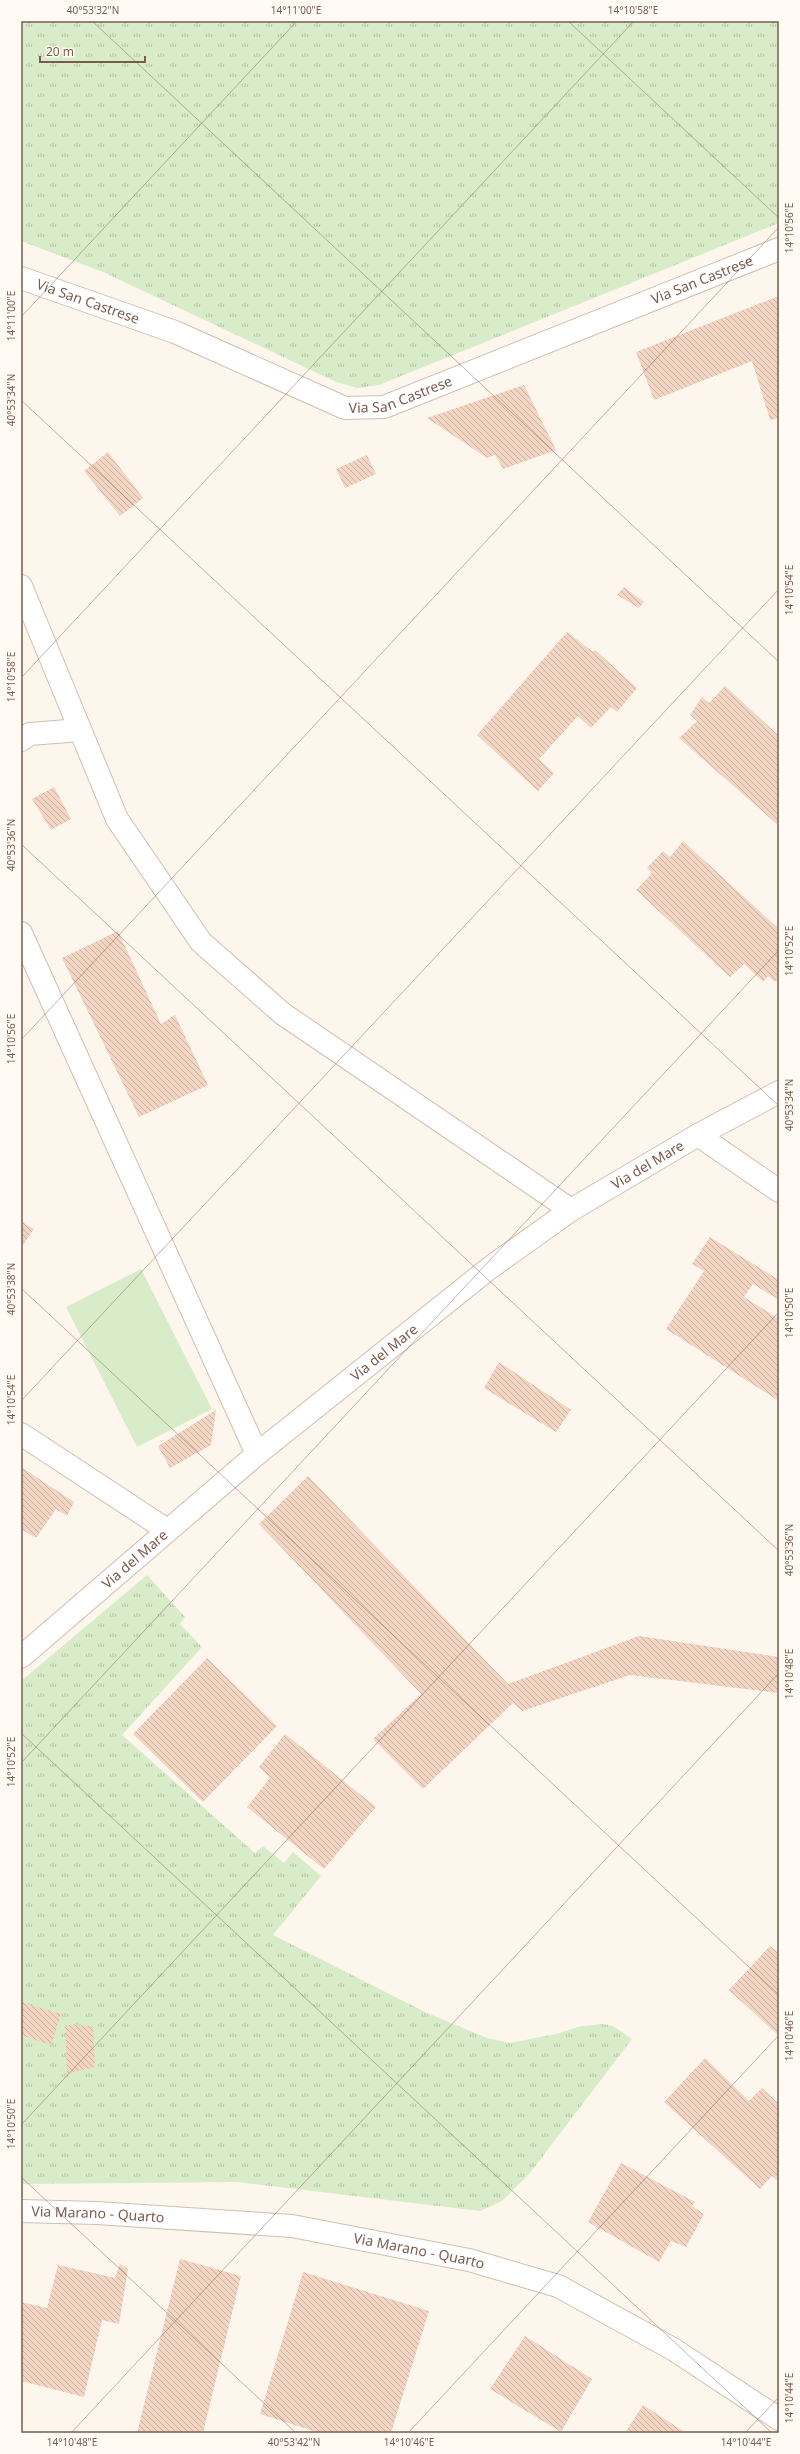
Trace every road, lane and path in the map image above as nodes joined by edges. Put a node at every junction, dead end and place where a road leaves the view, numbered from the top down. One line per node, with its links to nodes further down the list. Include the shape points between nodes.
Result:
1 (779, 249): 2 (street, Via San Castrese, via 384,407 368,408 345,408 175,332)
2 (21, 278)
3 (21, 586): 4 (street)
4 (80, 730): 5 (street, via 30,734); 10 (street, via 117,819 201,942 283,1014)
5 (21, 740)
6 (21, 933): 12 (street)
7 (779, 1092): 8 (street, Via del Mare)
8 (698, 1135): 9 (street); 10 (street, Via del Mare)
9 (779, 1190)
10 (571, 1210): 12 (street, Via del Mare, via 491,1267)
11 (21, 1434): 13 (street)
12 (257, 1454): 13 (street, Via del Mare)
13 (167, 1530): 14 (street, Via del Mare)
14 (21, 1657)
15 (21, 2211): 16 (street, Via Marano - Quarto, via 97,2213 292,2226 469,2260 558,2286 673,2349)
16 (779, 2419)

